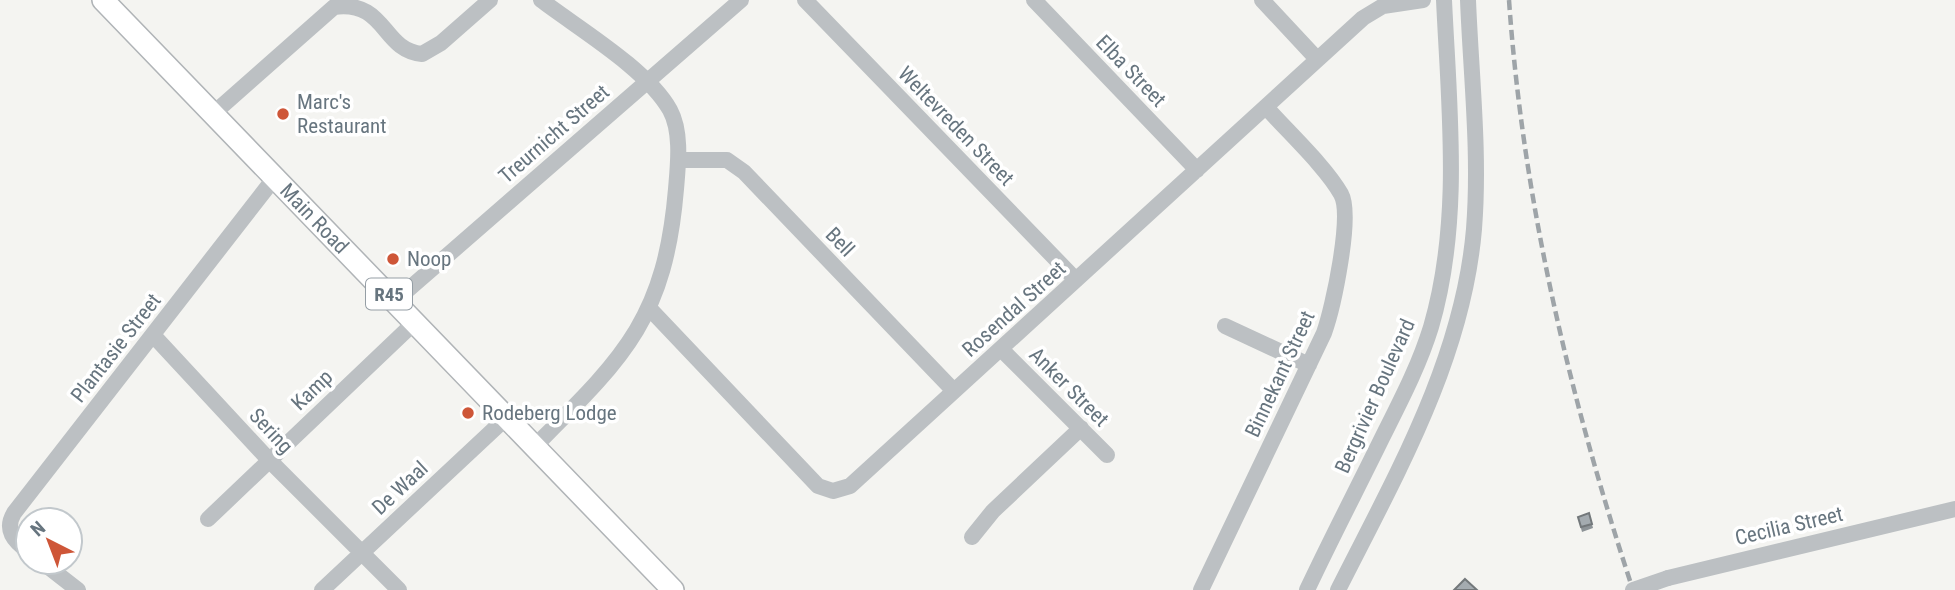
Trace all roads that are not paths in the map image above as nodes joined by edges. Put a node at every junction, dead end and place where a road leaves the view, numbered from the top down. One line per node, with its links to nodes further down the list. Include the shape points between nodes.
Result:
1 (103, 0): 14 (main road, Main Road / R45)
2 (490, 0): 14 (street, via 422,54 405,49 369,8 347,3 334,7)
3 (541, 0): 12 (street)
4 (741, 0): 12 (street, Treurnicht Street)
5 (805, 0): 18 (street, Weltevreden Street)
6 (1034, 0): 16 (street, Elba Street)
7 (1262, 0): 11 (street)
8 (1423, 0): 9 (street, Rosendal Street); 11 (street, Rosendal Street, via 1373,11)
9 (1444, 0): 10 (street, Rosendal Street); 40 (street, Bergrivier Boulevard, via 1451,162 1441,286 1411,379)
10 (1469, 4): 46 (street, via 1476,192 1460,316 1420,420)
11 (1317, 59): 13 (street, Rosendal Street)
12 (648, 80): 15 (street, via 671,112); 19 (street, Treurnicht Street)
13 (1266, 107): 16 (street, Rosendal Street); 25 (street, Binnekant Street, via 1338,189 1345,207 1335,299)
14 (214, 113): 17 (main road, Main Road / R45)
15 (679, 160): 20 (street, via 672,235); 26 (street, Bell, via 727,160 744,172)
16 (1197, 170): 18 (street, Rosendal Street)
17 (276, 176): 19 (main road, Main Road / R45); 23 (street, Plantasie Street)
18 (1076, 280): 24 (street, Rosendal Street)
19 (395, 301): 21 (main road, Main Road / R45)
20 (650, 309): 26 (street, Rosendal Street, via 825,490 841,491 850,486); 29 (street, via 610,370)
21 (415, 322): 27 (main road, Main Road / R45); 31 (street, Kamp)
22 (1225, 326): 25 (street)
23 (153, 335): 31 (street, Sering); 32 (street, Plantasie Street)
24 (1002, 349): 26 (street, Rosendal Street); 28 (street, Anker Street)
25 (1309, 365): 45 (street, Binnekant Street)
26 (954, 391)
27 (507, 417): 29 (main road, Main Road / R45); 38 (street, De Waal)
28 (1080, 428): 30 (street, Anker Street); 37 (street)
29 (535, 446): 44 (main road, Main Road / R45)
30 (1107, 455)
31 (269, 460): 35 (street, Kamp); 38 (street, Sering)
32 (19, 506)
33 (1955, 509): 47 (street, Cecilia Street, bridge)
34 (14, 513): 36 (street, Plantasie Street, via 8,526)
35 (208, 519)
36 (14, 534)
37 (972, 537)
38 (361, 553): 42 (street, De Waal); 43 (street, Sering)
39 (60, 576): 41 (street)
40 (1309, 585): 46 (street)
41 (78, 590)
42 (323, 590)
43 (398, 590)
44 (673, 590)
45 (1201, 590)
46 (1336, 590)
47 (1633, 590)

